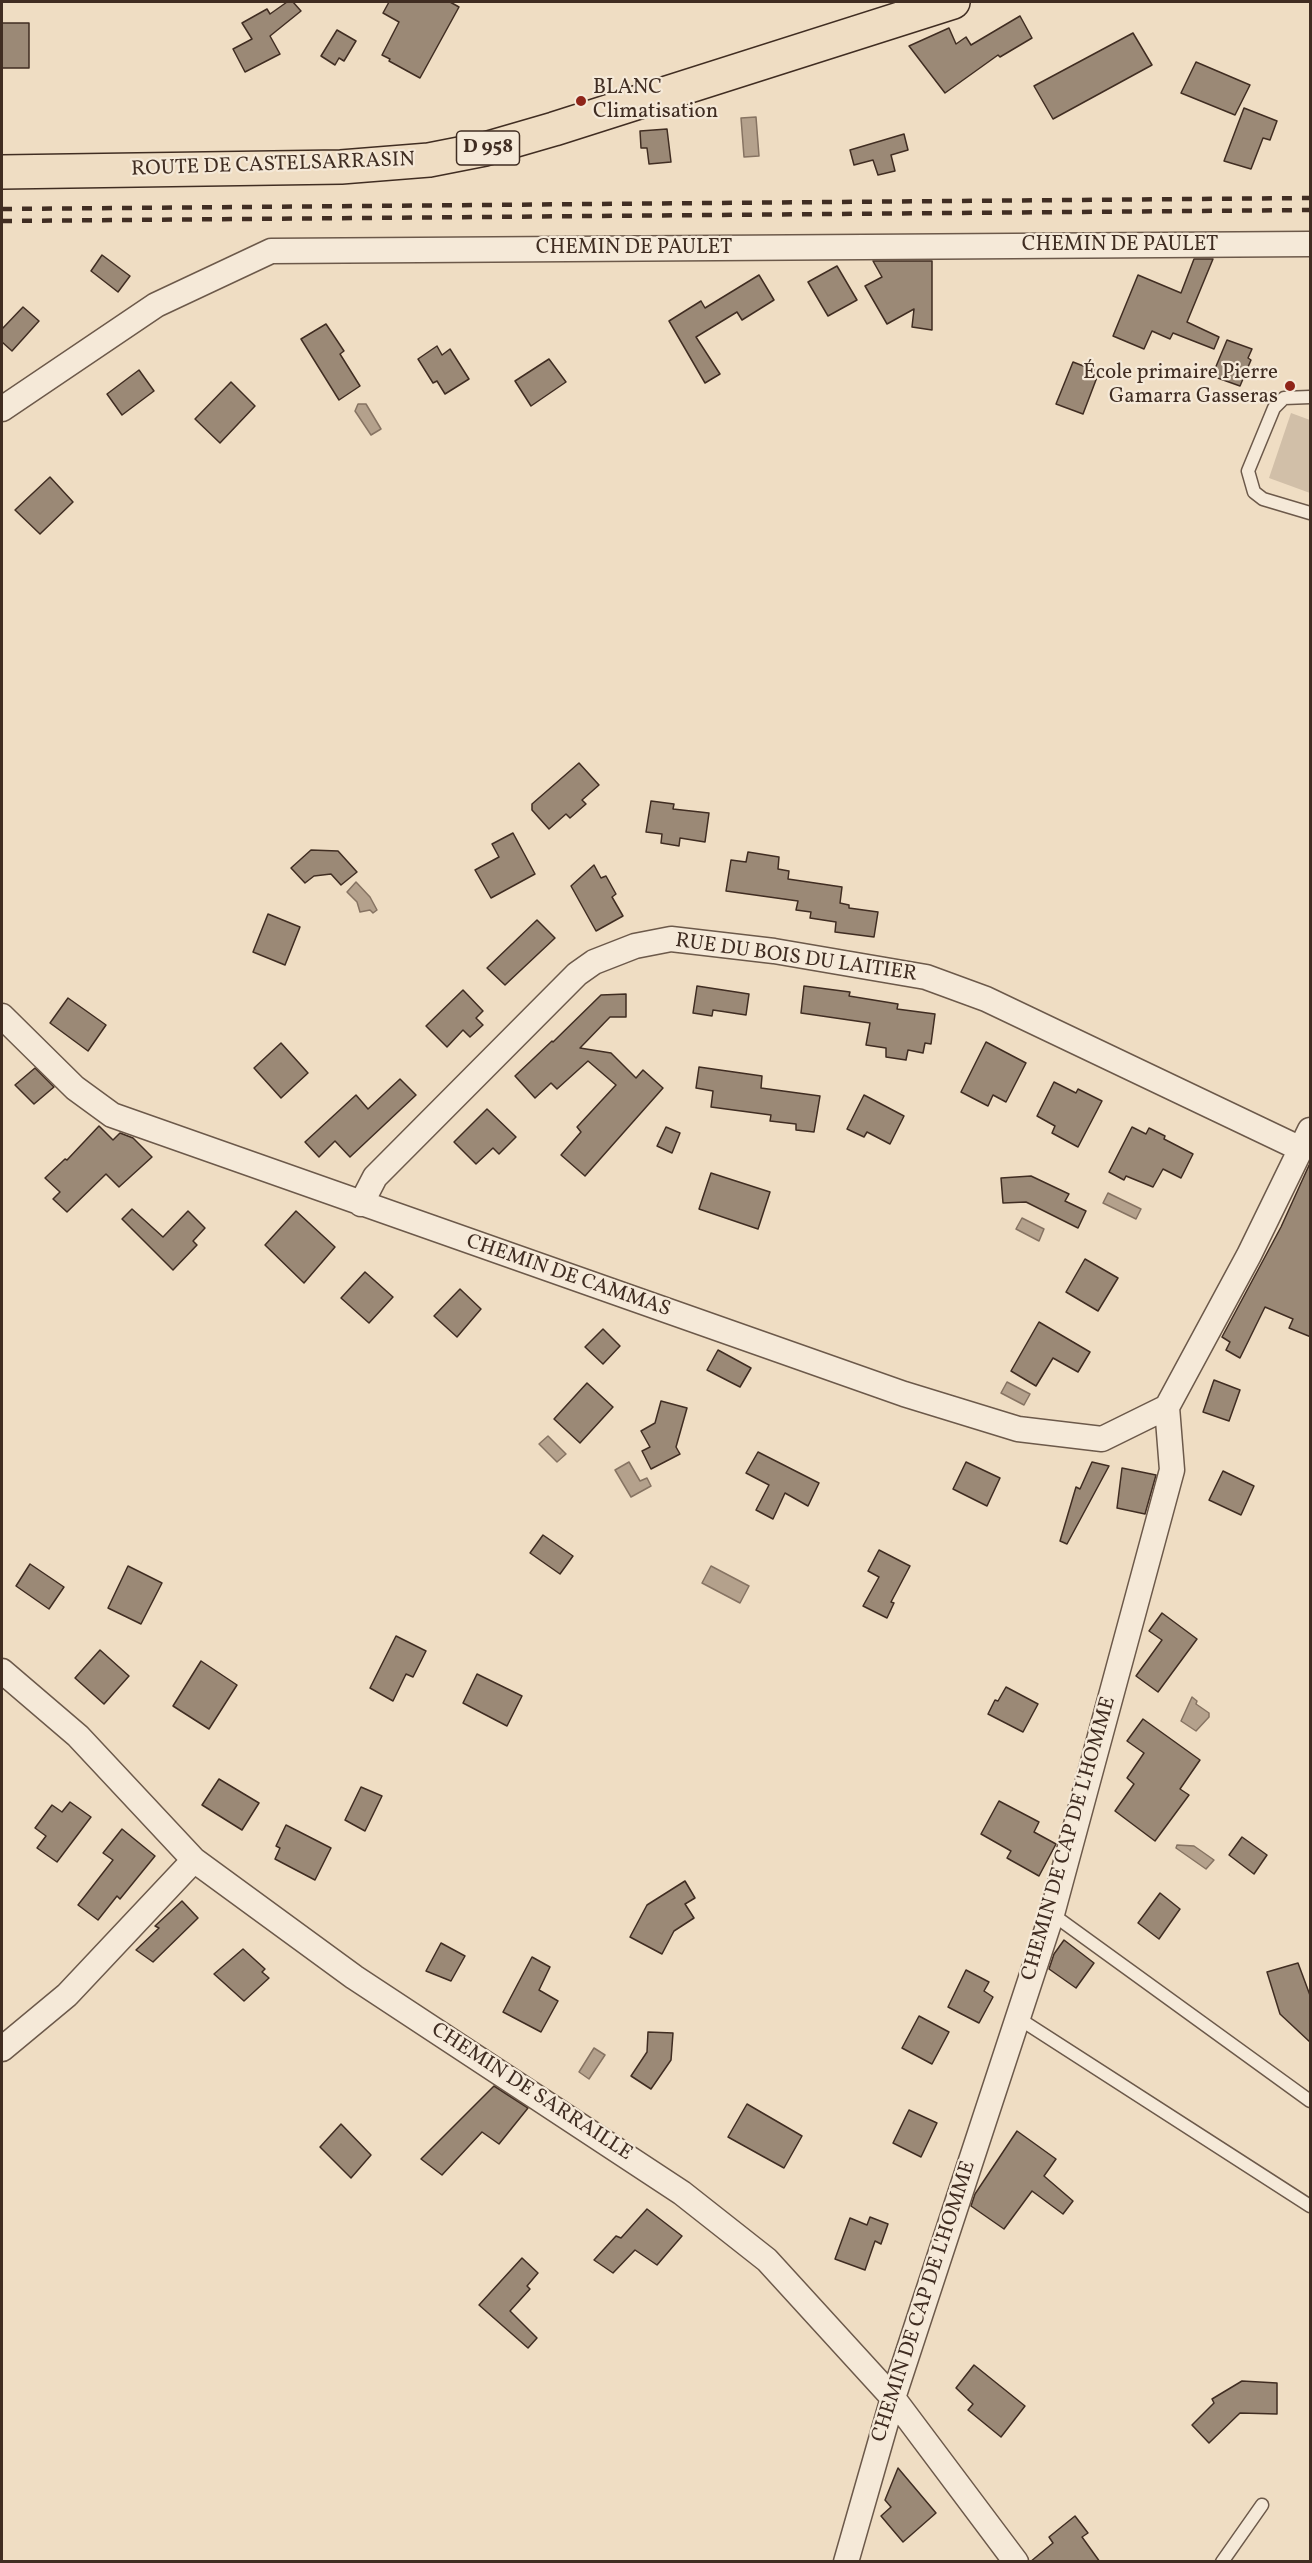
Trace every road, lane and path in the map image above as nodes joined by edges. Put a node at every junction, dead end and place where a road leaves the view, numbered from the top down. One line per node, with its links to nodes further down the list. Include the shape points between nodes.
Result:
1 (953, 2): 2 (main road, ROUTE DE CASTELSARRASIN / D 958, via 554,129 429,160 341,167)
2 (2, 172)
3 (1311, 244): 5 (street, CHEMIN DE PAULET, via 271,251 156,305)
4 (1311, 398): 6 (lane, via 1284,398 1274,408 1248,471 1254,492)
5 (2, 409)
6 (1311, 513)
7 (2, 1016): 9 (street, CHEMIN DE CAMMAS, via 75,1088 112,1115)
8 (1306, 1140): 9 (street, RUE DU BOIS DU LAITIER, via 986,999 926,977 780,952 671,939 635,946 594,962 577,974 375,1177); 10 (street)
9 (361, 1204): 10 (street, CHEMIN DE CAMMAS, via 904,1394 1018,1429 1102,1439)
10 (1167, 1407): 13 (street, CHEMIN DE CAP DE L'HOMME, via 1172,1470)
11 (2, 1671): 12 (street, CHEMIN DE SARRAILLE, via 78,1736)
12 (194, 1860): 15 (street, via 67,1995); 18 (street, CHEMIN DE SARRAILLE, via 354,1977 682,2193 767,2260)
13 (1052, 1914): 14 (street, CHEMIN DE CAP DE L'HOMME); 16 (lane)
14 (1018, 2018): 17 (lane); 18 (street, CHEMIN DE CAP DE L'HOMME)
15 (2, 2049)
16 (1311, 2101)
17 (1311, 2206)
18 (893, 2398): 20 (street, CHEMIN DE CAP DE L'HOMME); 21 (street, CHEMIN DE SARRAILLE)
19 (1262, 2505): 22 (lane)
20 (846, 2562)
21 (1016, 2562)
22 (1222, 2562)

